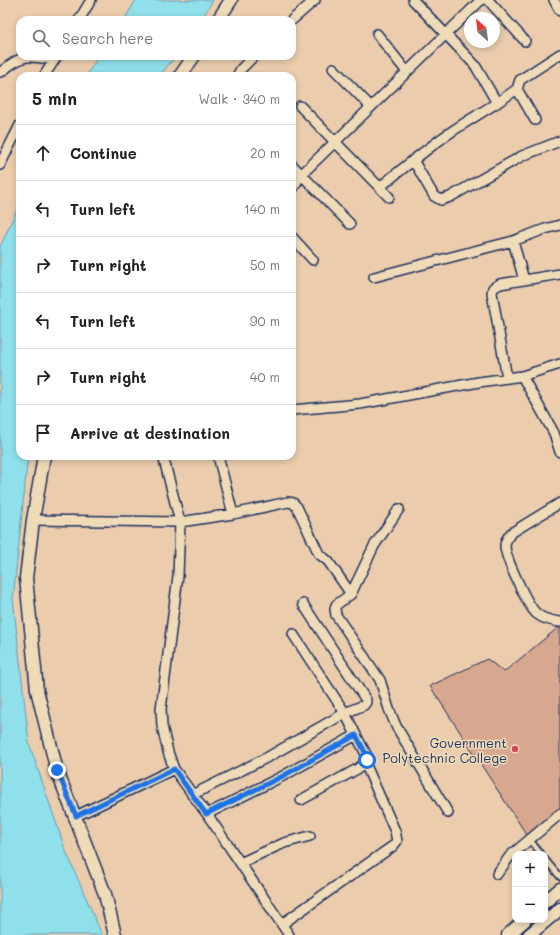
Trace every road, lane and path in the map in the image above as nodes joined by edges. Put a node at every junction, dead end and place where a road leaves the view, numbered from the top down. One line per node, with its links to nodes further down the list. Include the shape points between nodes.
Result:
1 (91, 0): 9 (street)
2 (231, 0): 10 (street)
3 (315, 0): 11 (street)
4 (413, 0): 13 (street)
5 (481, 0): 13 (street)
6 (488, 0): 14 (street)
7 (554, 0): 8 (street)
8 (560, 11)
9 (81, 16)
10 (221, 16)
11 (296, 17)
12 (377, 34): 25 (street)
13 (446, 34): 25 (street); 27 (street, via 475,65)
14 (525, 41)
15 (560, 54): 26 (street, via 520,80)
16 (17, 60): 21 (street)
17 (55, 60): 22 (street)
18 (191, 60): 23 (street)
19 (250, 60): 24 (street)
20 (333, 68): 29 (street)
21 (1, 72)
22 (47, 72)
23 (183, 72)
24 (239, 72)
25 (407, 72): 29 (street)
26 (517, 89): 27 (street); 30 (street)
27 (497, 103): 34 (street)
28 (300, 106): 33 (street)
29 (371, 107): 33 (street)
30 (535, 120)
31 (16, 133): 35 (street)
32 (560, 141): 34 (street, via 522,156 450,198 441,200 434,196)
33 (335, 142): 37 (street); 39 (street)
34 (413, 160): 39 (street)
35 (0, 165)
36 (296, 169): 37 (street)
37 (301, 175): 38 (street); 41 (street)
38 (296, 183)
39 (380, 187): 40 (street)
40 (389, 197)
41 (350, 224)
42 (560, 225): 44 (street)
43 (296, 241): 45 (street)
44 (513, 241): 47 (street); 48 (street)
45 (313, 260)
46 (560, 274): 48 (street)
47 (374, 277)
48 (524, 280): 51 (street, via 500,284 492,293)
49 (560, 364): 50 (street)
50 (522, 376): 51 (street); 53 (street)
51 (507, 378): 52 (street, via 360,404)
52 (296, 410)
53 (557, 432): 54 (street)
54 (560, 452)
55 (43, 460): 61 (street)
56 (164, 460): 62 (street)
57 (219, 460): 60 (street)
58 (560, 502): 65 (street, via 511,533 506,540 505,548 530,606 537,614)
59 (399, 509): 63 (street, via 374,546)
60 (233, 514): 62 (street); 63 (street, via 293,503 319,554 328,561)
61 (33, 520): 62 (street); 76 (street, via 26,578 37,690 57,770)
62 (180, 522): 70 (street, via 178,576 161,709 162,726)
63 (351, 594): 73 (street, via 336,605 336,615 380,680 396,726)
64 (303, 604): 67 (street, via 366,700 364,705)
65 (560, 622)
66 (293, 634): 67 (street)
67 (345, 713): 68 (street); 71 (street, via 268,757)
68 (356, 735): 69 (street, via 367,756); 74 (street, via 283,776)
69 (365, 763): 72 (street); 88 (street, via 395,831 396,841 393,846)
70 (174, 769): 71 (street); 76 (street)
71 (192, 795): 74 (street)
72 (301, 800)
73 (448, 813)
74 (206, 814): 80 (street)
75 (560, 814): 78 (street)
76 (76, 816): 89 (street, via 105,894)
77 (310, 836): 80 (street)
78 (530, 840): 79 (lane); 82 (street, via 510,856)
79 (539, 851)
80 (240, 863): 88 (street)
81 (548, 863): 83 (lane)
82 (497, 874)
83 (560, 877)
84 (560, 889): 85 (street)
85 (548, 899)
86 (560, 909): 92 (street)
87 (522, 923): 91 (street)
88 (282, 924): 90 (street)
89 (115, 935)
90 (289, 935)
91 (508, 935)
92 (529, 935)

